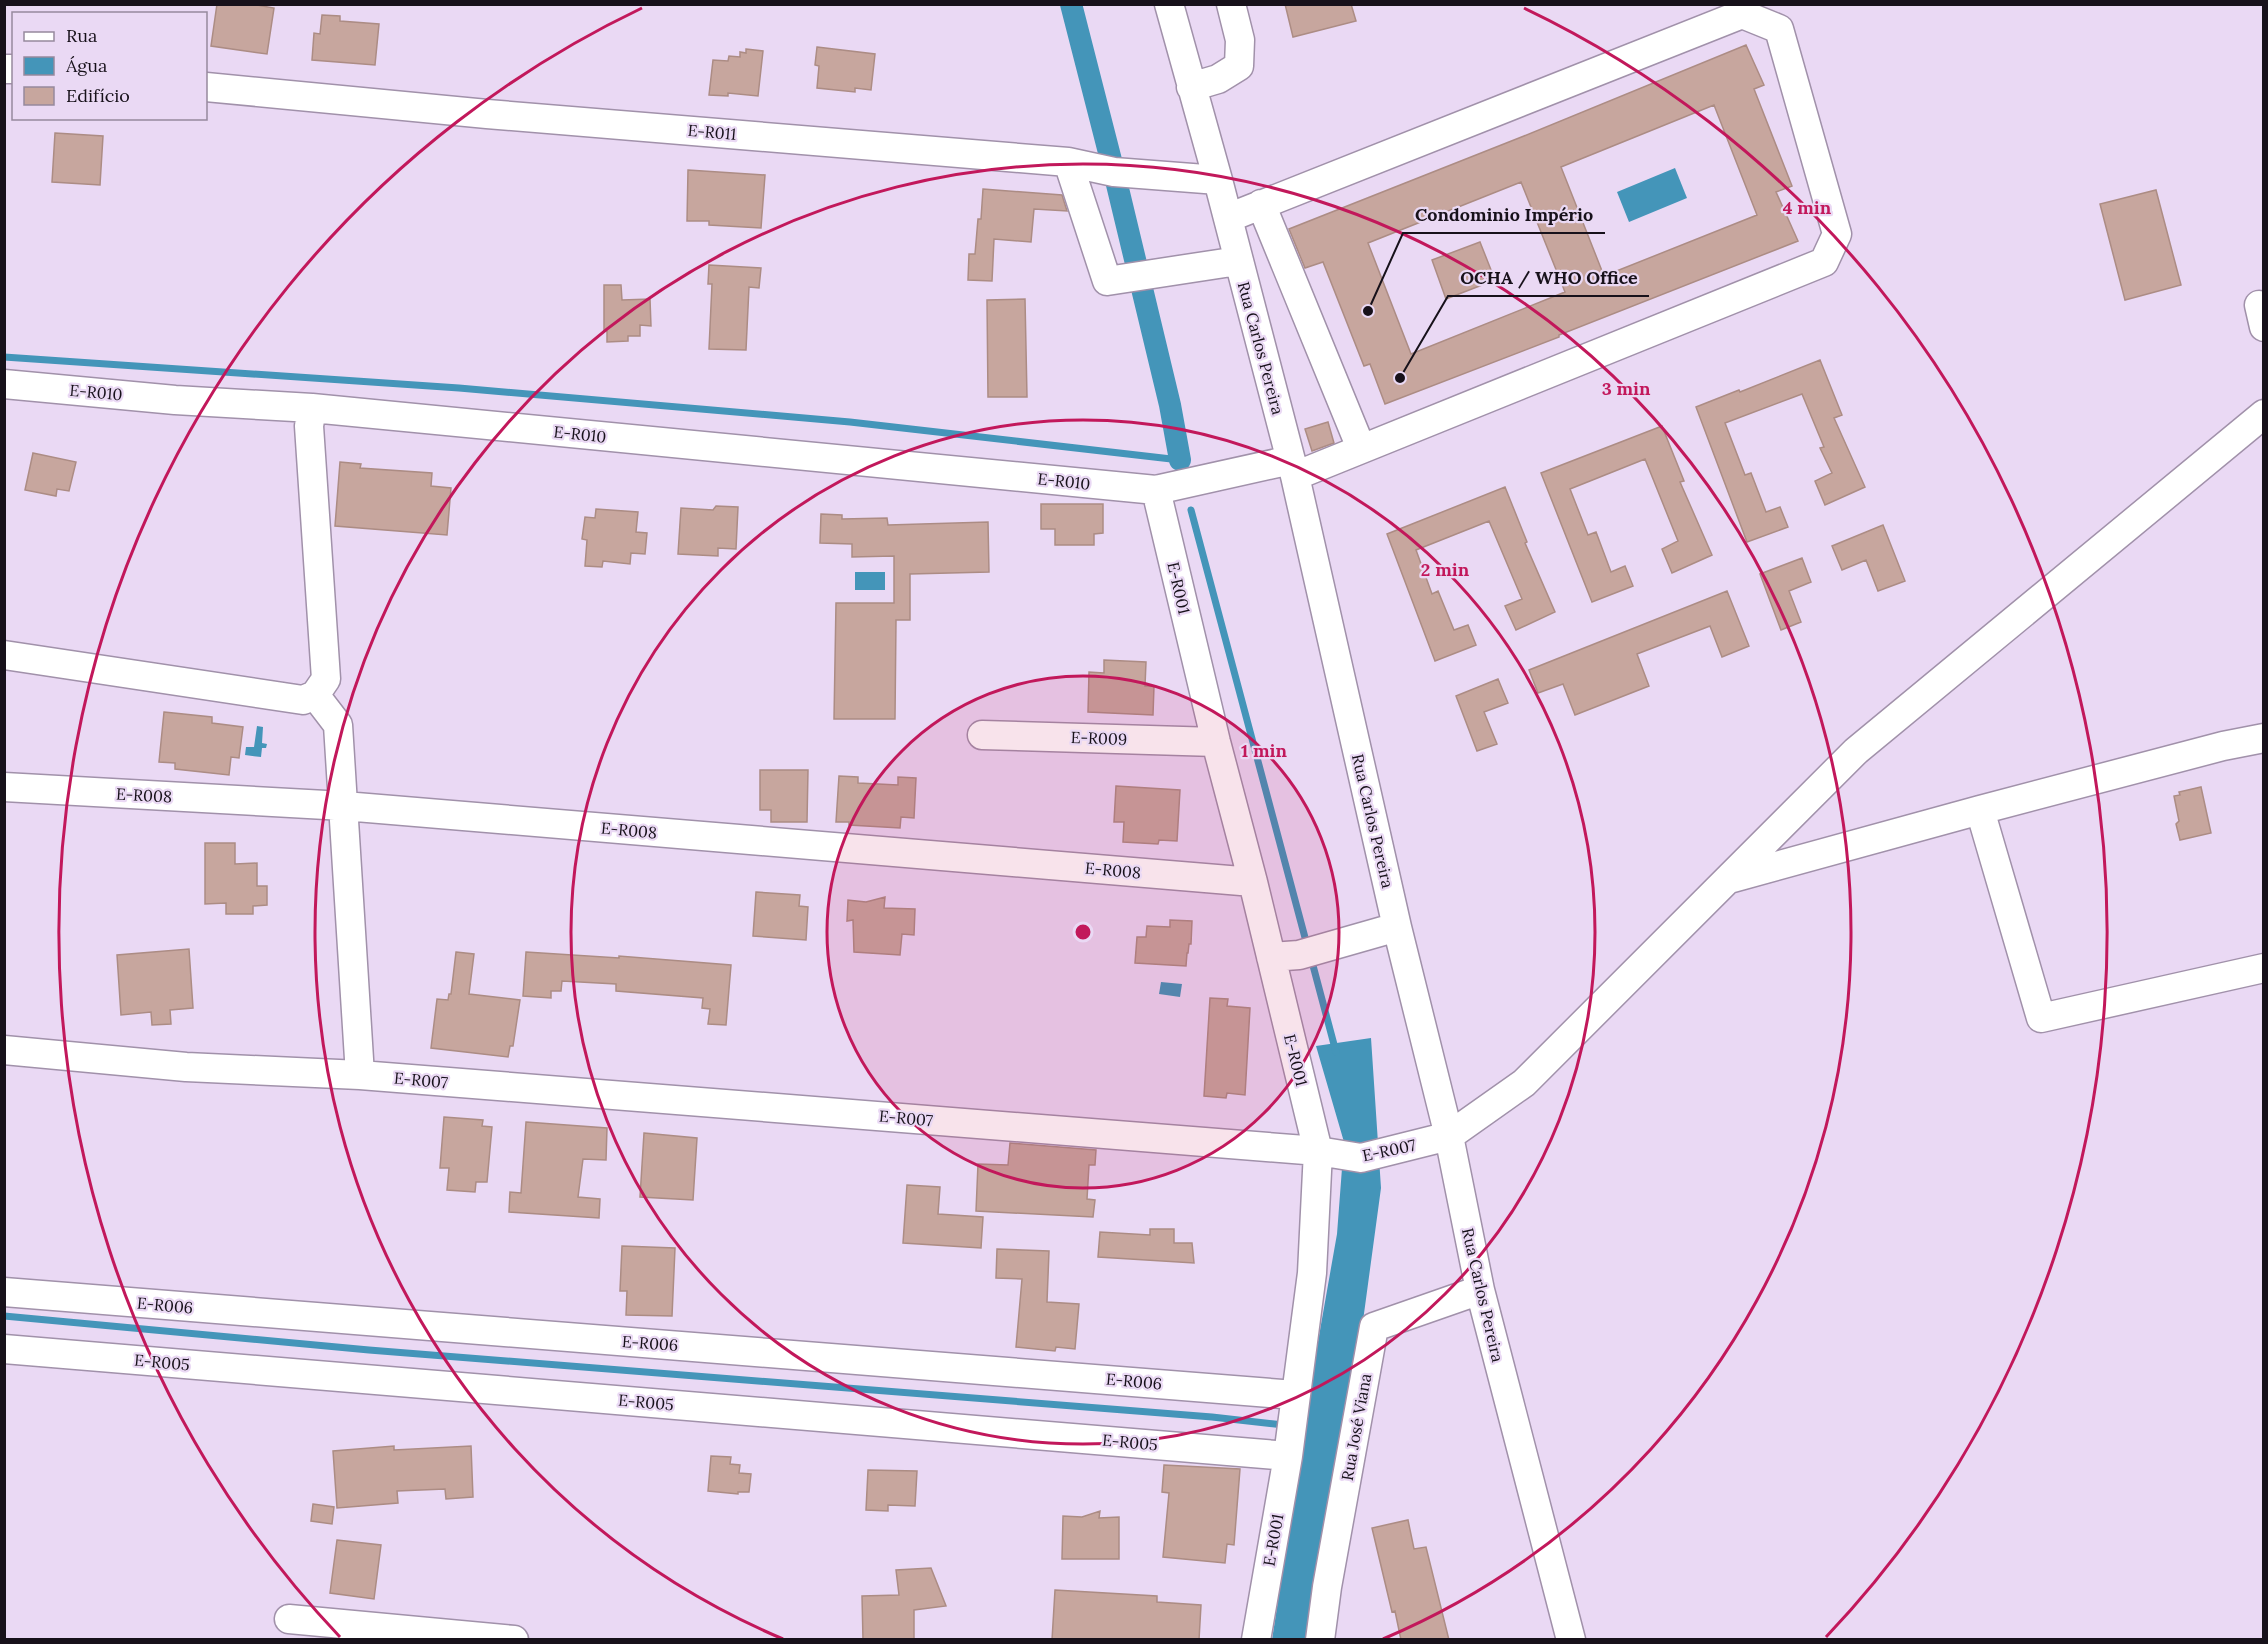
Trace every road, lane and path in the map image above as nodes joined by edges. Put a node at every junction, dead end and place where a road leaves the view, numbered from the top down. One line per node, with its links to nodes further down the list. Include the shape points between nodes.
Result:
1 (1169, 4): 4 (street, Rua Carlos Pereira)
2 (1231, 4): 4 (street, via 1240,40 1239,66 1218,79)
3 (207, 87): 5 (street, E-R011)
4 (1191, 87): 6 (street, Rua Carlos Pereira)
5 (1068, 162): 6 (street, E-R011, via 1114,172); 9 (street, via 1107,281)
6 (1218, 180): 8 (street, Rua Carlos Pereira)
7 (1261, 204): 8 (street); 13 (street); 13 (street, E-R010, via 1742,14 1779,29 1837,234 1824,262)
8 (1228, 218): 9 (street, Rua Carlos Pereira)
9 (1238, 261): 14 (street, Rua Carlos Pereira)
10 (4, 384): 11 (street, E-R010)
11 (312, 408): 15 (street, E-R010); 17 (street, via 309,426 326,679)
12 (2264, 414): 24 (street, via 1856,752)
13 (1361, 448): 14 (street, E-R010)
14 (1293, 468): 15 (street, E-R010); 26 (street, Rua Carlos Pereira)
15 (1156, 490): 20 (street, E-R001)
16 (4, 655): 17 (street, via 303,700)
17 (315, 695): 22 (street, via 338,724)
18 (982, 735): 20 (street, E-R009)
19 (2264, 738): 23 (street)
20 (1216, 742): 25 (street, E-R001)
21 (4, 787): 22 (street, E-R008)
22 (344, 806): 25 (street, E-R008); 30 (street)
23 (1980, 810): 24 (street); 28 (street, via 2042,1018)
24 (1727, 880): 31 (street, via 1524,1083)
25 (1253, 882): 27 (street, E-R001)
26 (1397, 927): 27 (street); 31 (street, Rua Carlos Pereira)
27 (1298, 954): 32 (street, E-R001)
28 (2264, 968)
29 (4, 1050): 30 (street, E-R007, via 186,1067)
30 (360, 1075): 32 (street, E-R007)
31 (1449, 1136): 32 (street, E-R007, via 1361,1158); 33 (street, Rua Carlos Pereira)
32 (1318, 1151): 36 (street, E-R001, via 1312,1272)
33 (1480, 1290): 41 (street, Rua José Viana, via 1374,1327); 42 (street, Rua Carlos Pereira)
34 (4, 1292): 36 (street, E-R006)
35 (4, 1349): 37 (street, E-R005)
36 (1295, 1395): 37 (street, E-R001)
37 (1287, 1455): 40 (street, E-R001)
38 (289, 1619): 39 (street)
39 (514, 1640)
40 (1256, 1640)
41 (1320, 1640)
42 (1571, 1640)

